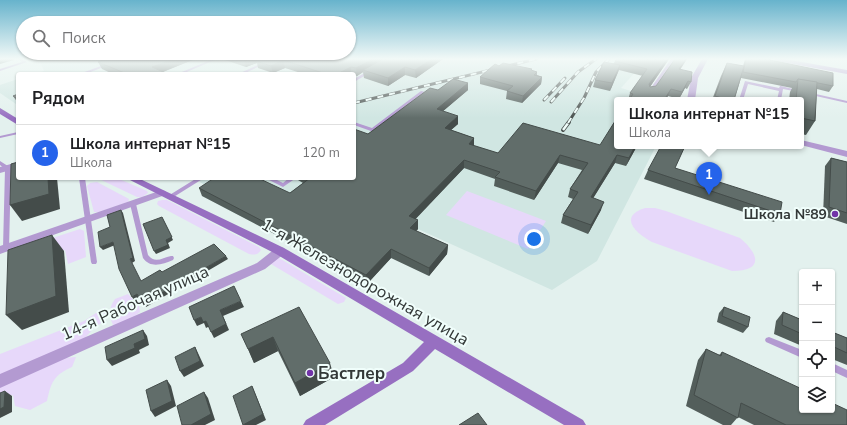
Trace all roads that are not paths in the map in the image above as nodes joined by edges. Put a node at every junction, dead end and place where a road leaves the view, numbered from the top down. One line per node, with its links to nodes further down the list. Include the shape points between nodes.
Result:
1 (659, 79): 5 (lane)
2 (694, 79): 6 (street, via 690,89)
3 (780, 90): 7 (lane, via 746,82); 8 (lane); 9 (lane, via 781,87)
4 (423, 92): 13 (lane, via 373,130)
5 (650, 92)
6 (691, 97)
7 (742, 97)
8 (779, 97)
9 (847, 102)
10 (0, 110): 11 (street)
11 (16, 122)
12 (356, 124): 13 (lane)
13 (364, 127): 14 (lane)
14 (359, 130)
15 (16, 133): 16 (lane)
16 (0, 137)
17 (804, 143): 18 (street)
18 (847, 154)
19 (16, 165): 20 (street)
20 (3, 167): 29 (lane)
21 (82, 180): 28 (lane)
22 (134, 180): 26 (street, 1-я Железнодорожная улица)
23 (197, 180): 26 (lane)
24 (272, 180): 25 (lane, via 283,185)
25 (290, 180)
26 (166, 195): 27 (street); 30 (street, 1-я Железнодорожная улица)
27 (133, 204): 28 (street); 31 (lane, via 148,261 155,263)
28 (88, 219): 29 (street); 32 (lane)
29 (3, 249)
30 (280, 251): 34 (street, 1-я Железнодорожная улица); 38 (street, 14-я Рабочая улица, via 261,266)
31 (171, 258)
32 (94, 262)
33 (769, 340): 35 (lane)
34 (434, 341): 39 (street, via 408,367); 40 (street, 1-я Железнодорожная улица)
35 (799, 353)
36 (835, 368): 37 (lane)
37 (847, 374)
38 (0, 381)
39 (318, 423)
40 (578, 425)

